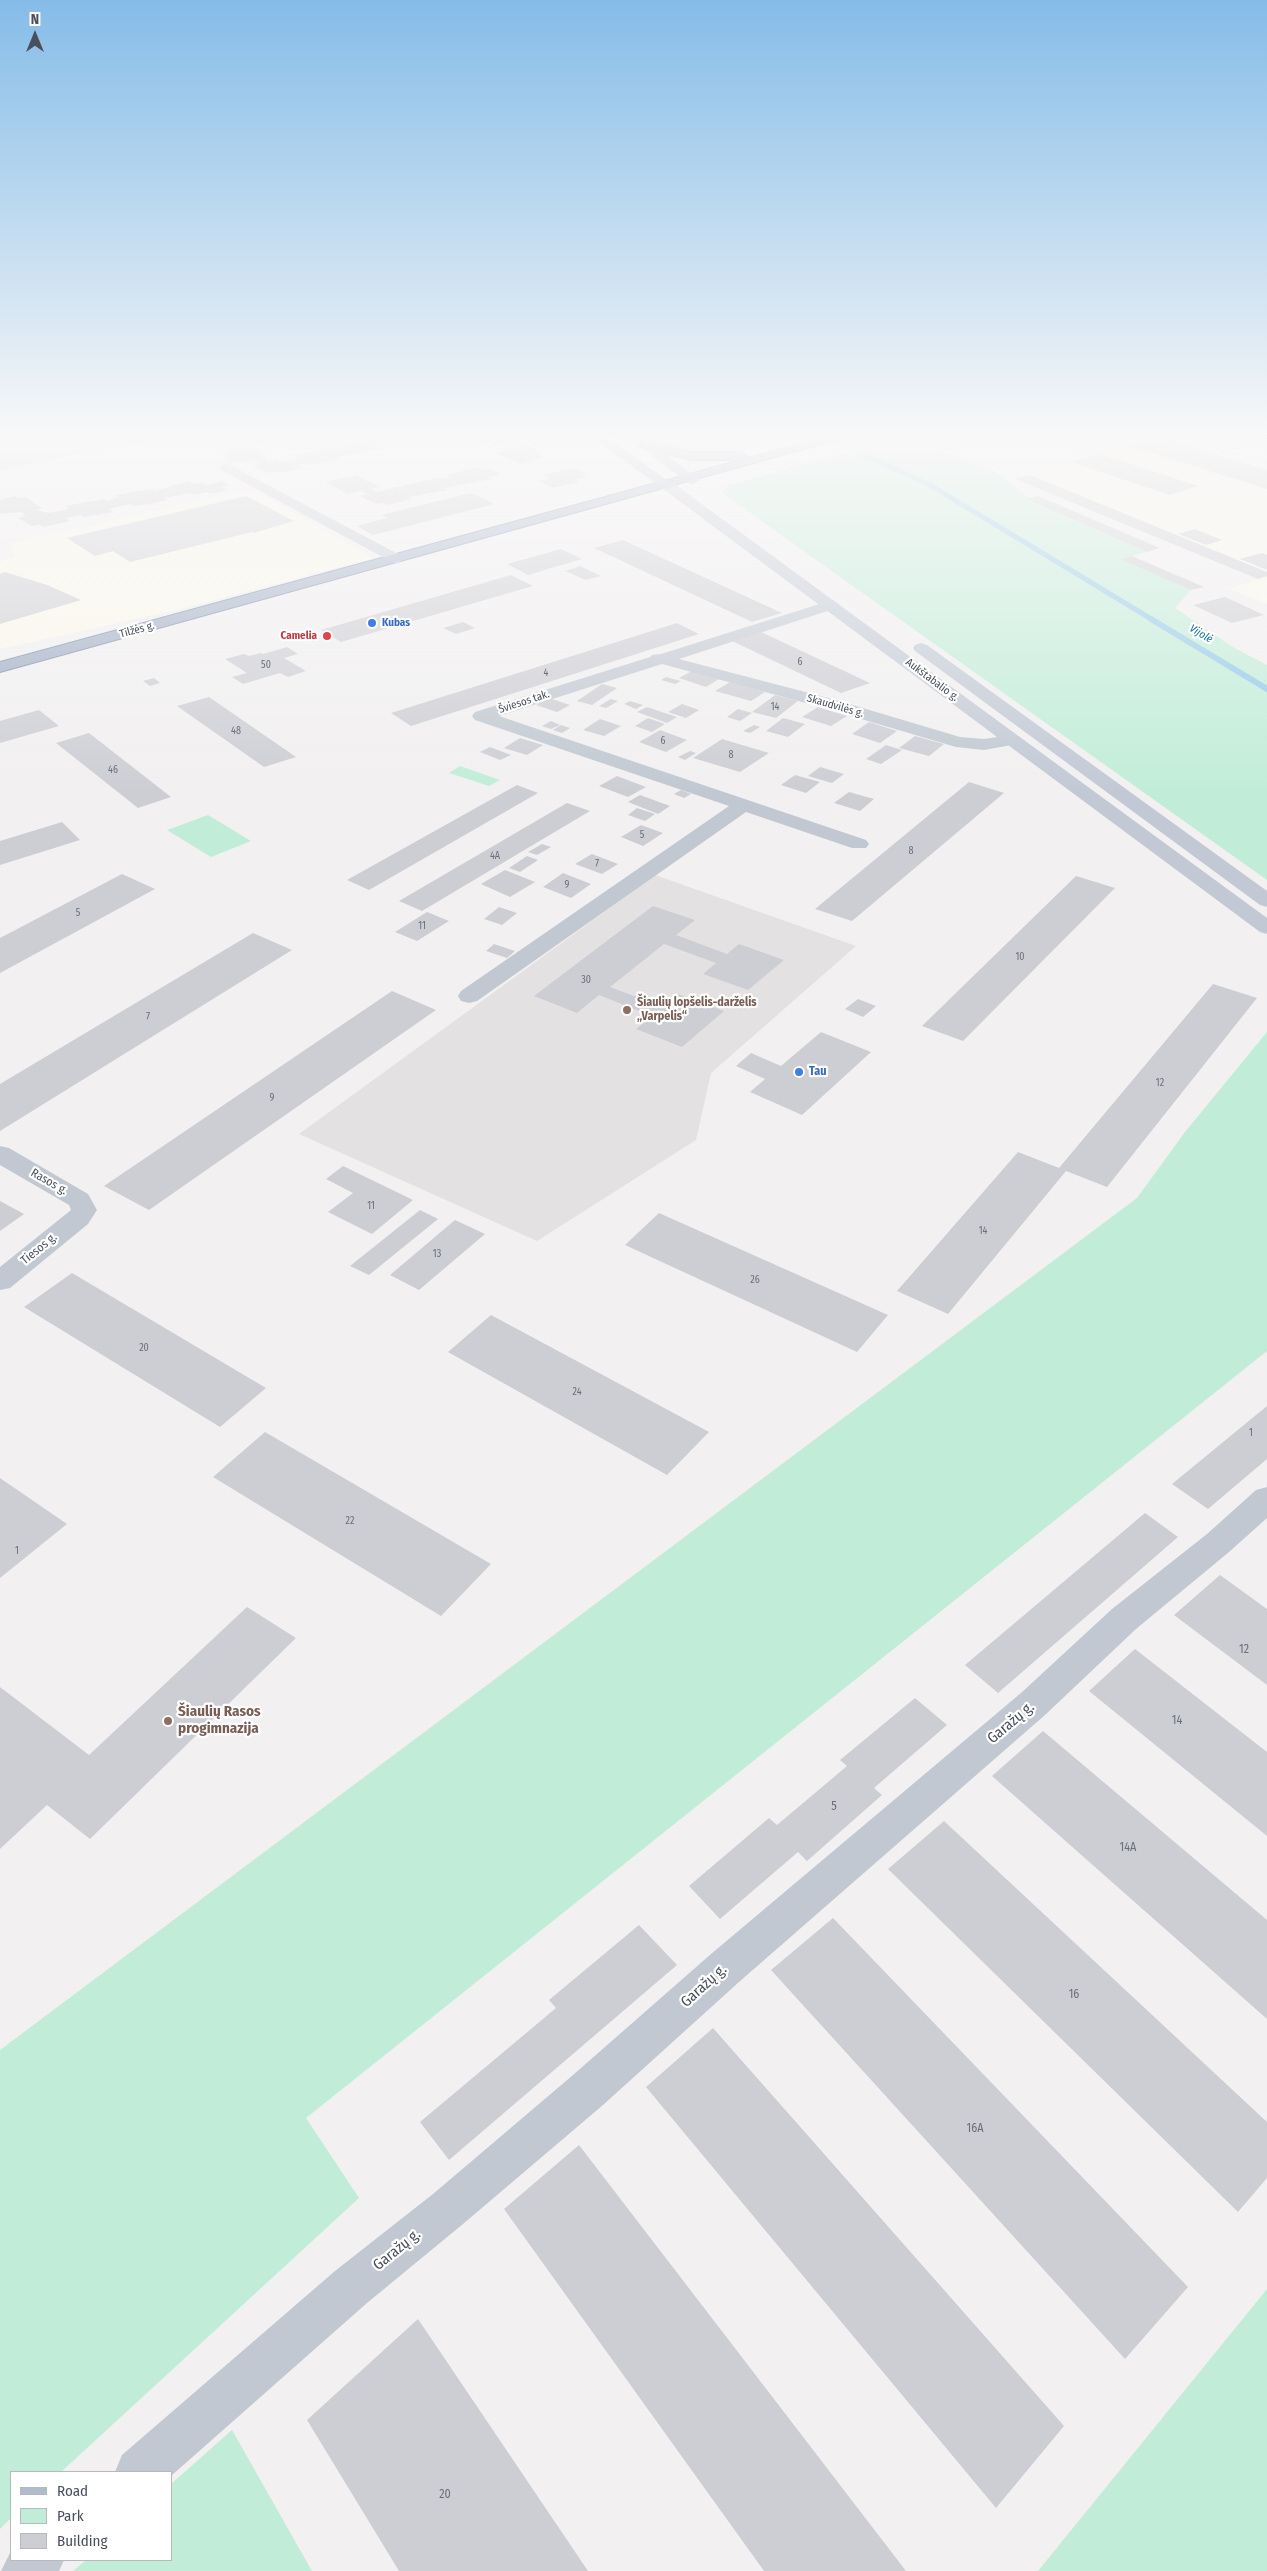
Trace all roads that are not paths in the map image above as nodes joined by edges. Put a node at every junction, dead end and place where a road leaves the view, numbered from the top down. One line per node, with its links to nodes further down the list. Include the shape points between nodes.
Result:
1 (388, 554): 4 (street)
2 (416, 554): 4 (highway, Tilžės g.)
3 (762, 554): 5 (main road, Aukštabalio g.)
4 (397, 559): 8 (highway, Tilžės g.)
5 (832, 605): 7 (street, Šviesos tak.); 9 (main road, Aukštabalio g.)
6 (904, 636): 12 (main road, Aukštabalio g.)
7 (658, 658): 9 (street, Skaudvilės g., via 956,742 976,746); 10 (street, Šviesos tak., via 481,716)
8 (0, 667)
9 (1011, 740): 13 (main road, Aukštabalio g.)
10 (744, 805): 11 (street, Šviesos tak.); 14 (street)
11 (859, 844)
12 (1267, 901)
13 (1267, 928)
14 (470, 996)
15 (0, 1154): 16 (street, Rasos g., via 79,1200 84,1210)
16 (79, 1218): 17 (street, Tiesos g.)
17 (0, 1281)
18 (1267, 1499): 19 (street, Garažų g., via 1124,1619 1034,1704 725,1968 588,2090 351,2287)
19 (140, 2471)
20 (38, 2561): 21 (street)
21 (26, 2571)

